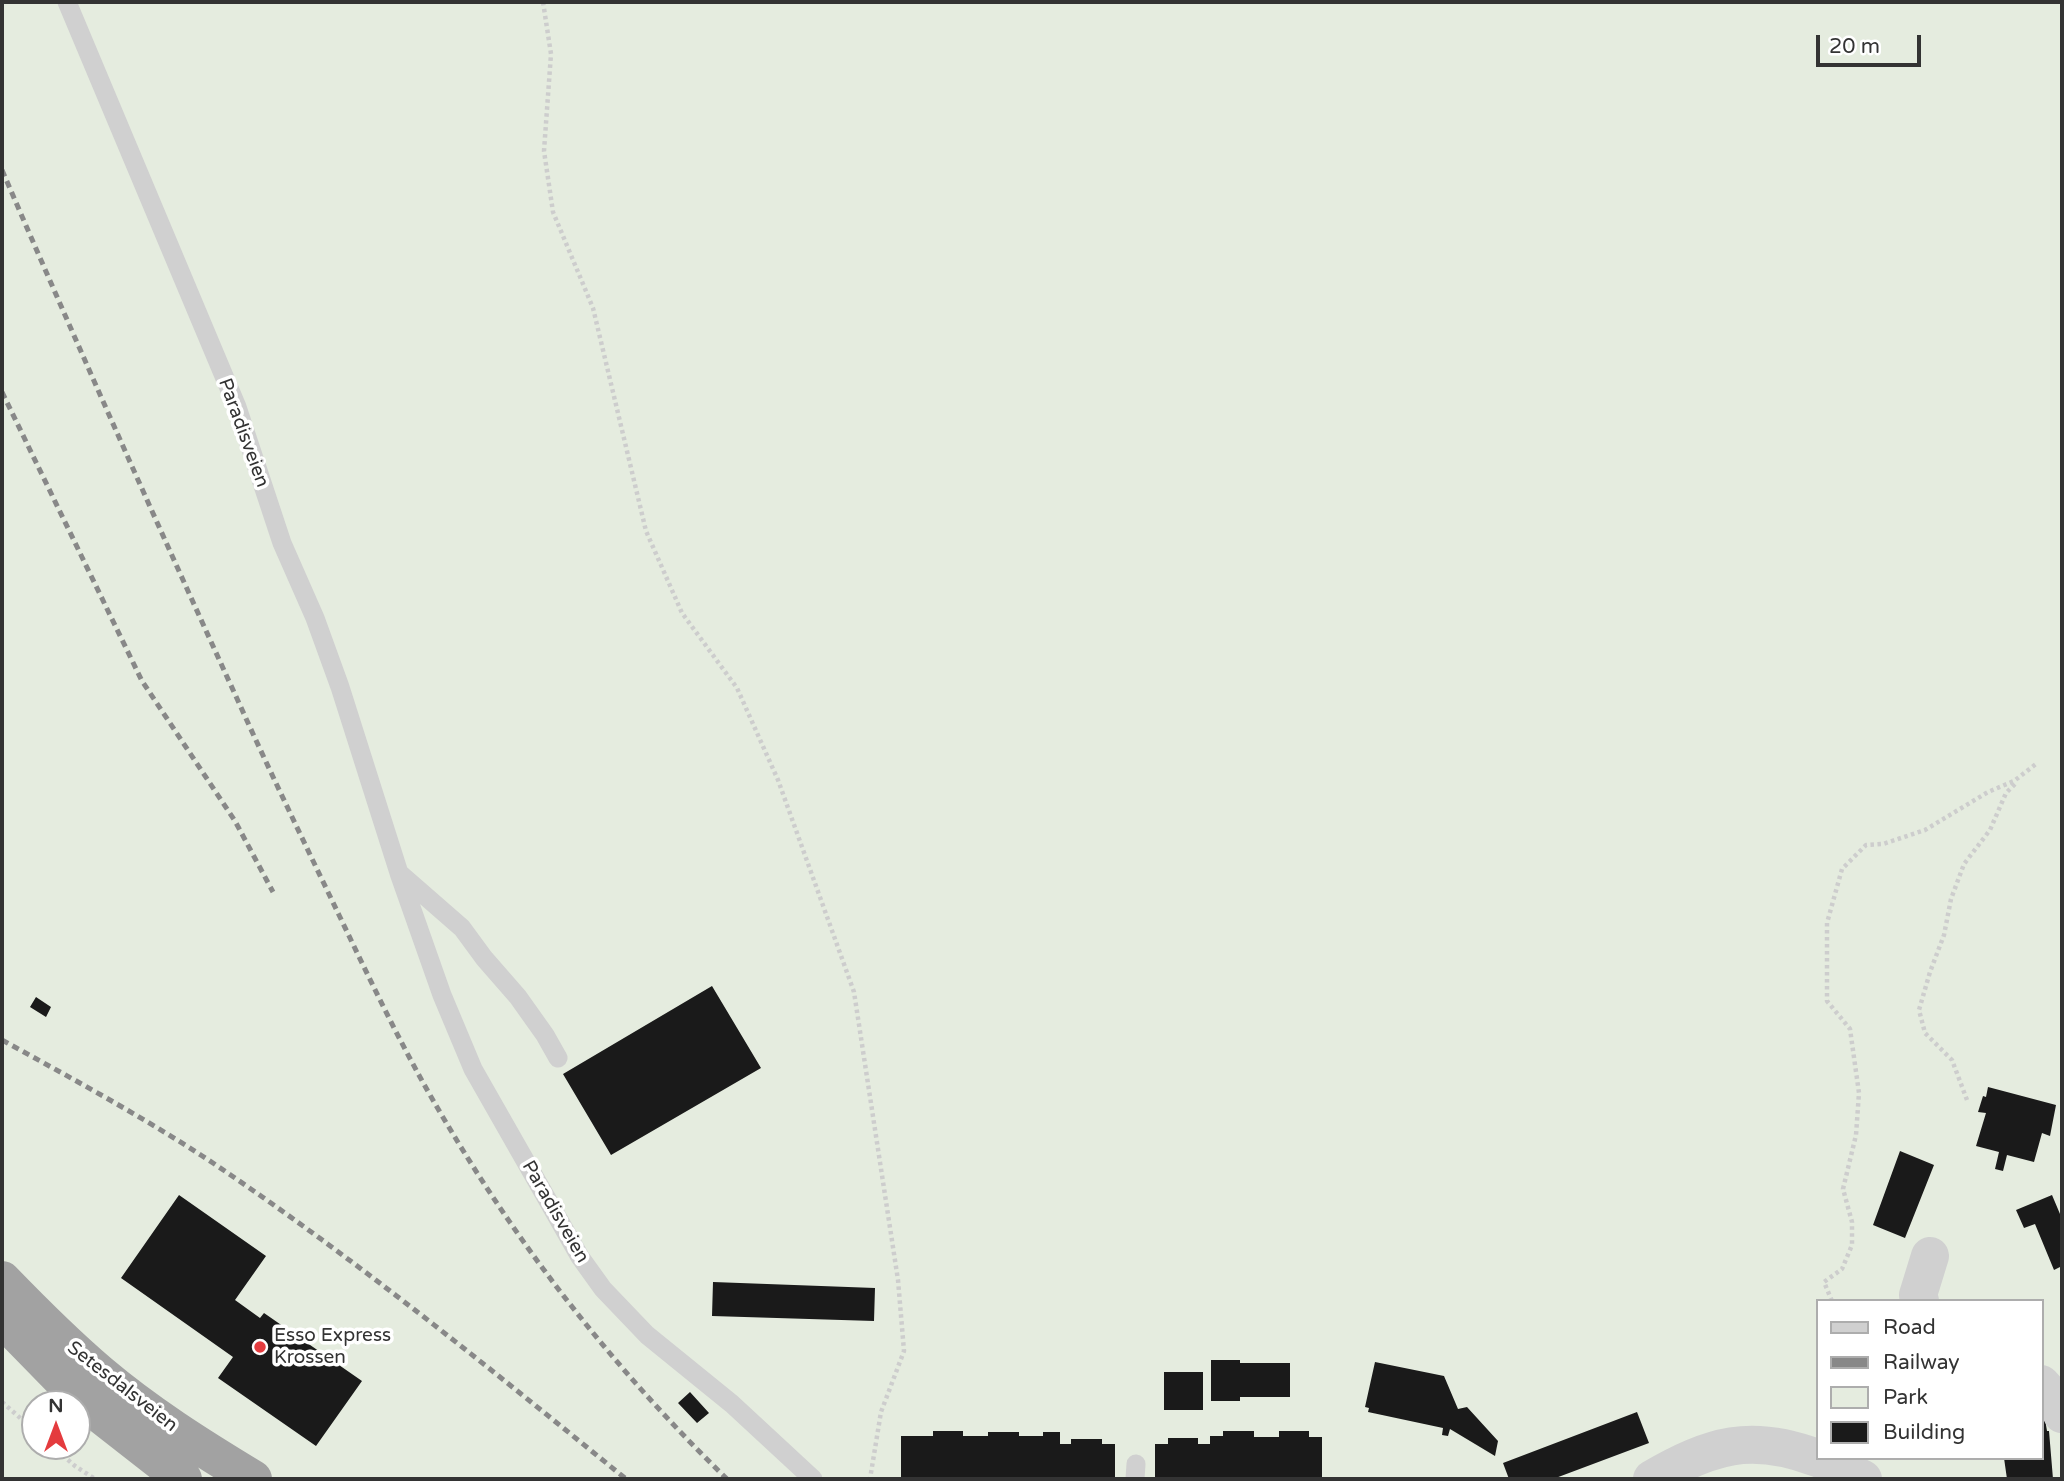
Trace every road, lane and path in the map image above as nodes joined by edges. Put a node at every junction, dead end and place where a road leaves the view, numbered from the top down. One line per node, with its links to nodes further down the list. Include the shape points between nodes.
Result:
1 (67, 2): 3 (lane, Paradisveien, via 237,407 282,543 340,687)
2 (543, 2): 22 (path, via 551,54 544,151 553,212 593,309 646,531 682,613 742,699 778,780 854,992 898,1280 904,1351 881,1412)
3 (399, 873): 4 (lane, via 461,928 518,997); 21 (lane, Paradisveien, via 473,1069 580,1257 646,1335 732,1404)
4 (558, 1058)
5 (1967, 1100): 8 (path, via 1952,1060 1925,1033 1919,1010 1964,864 1990,830 2006,793 2036,764 2014,782 1988,792 1925,830 1866,845 1842,869 1827,923 1827,1002 1850,1029 1859,1093 1856,1135 1843,1189 1852,1222 1852,1245 1842,1269 1824,1282)
6 (1930, 1256): 9 (street)
7 (2, 1280): 20 (highway, Setesdalsveien, via 100,1373 183,1435)
8 (1831, 1299)
9 (1920, 1299)
10 (2, 1318): 19 (highway, Setesdalsveien, via 82,1400)
11 (2043, 1386): 13 (street)
12 (2, 1402): 14 (path)
13 (2062, 1414)
14 (21, 1419)
15 (1815, 1457): 23 (street, via 1760,1443 1723,1447 1688,1458)
16 (68, 1460): 18 (path)
17 (1822, 1460): 24 (street)
18 (95, 1479)
19 (183, 1479)
20 (253, 1479)
21 (813, 1479)
22 (870, 1479)
23 (1652, 1479)
24 (1863, 1479)

